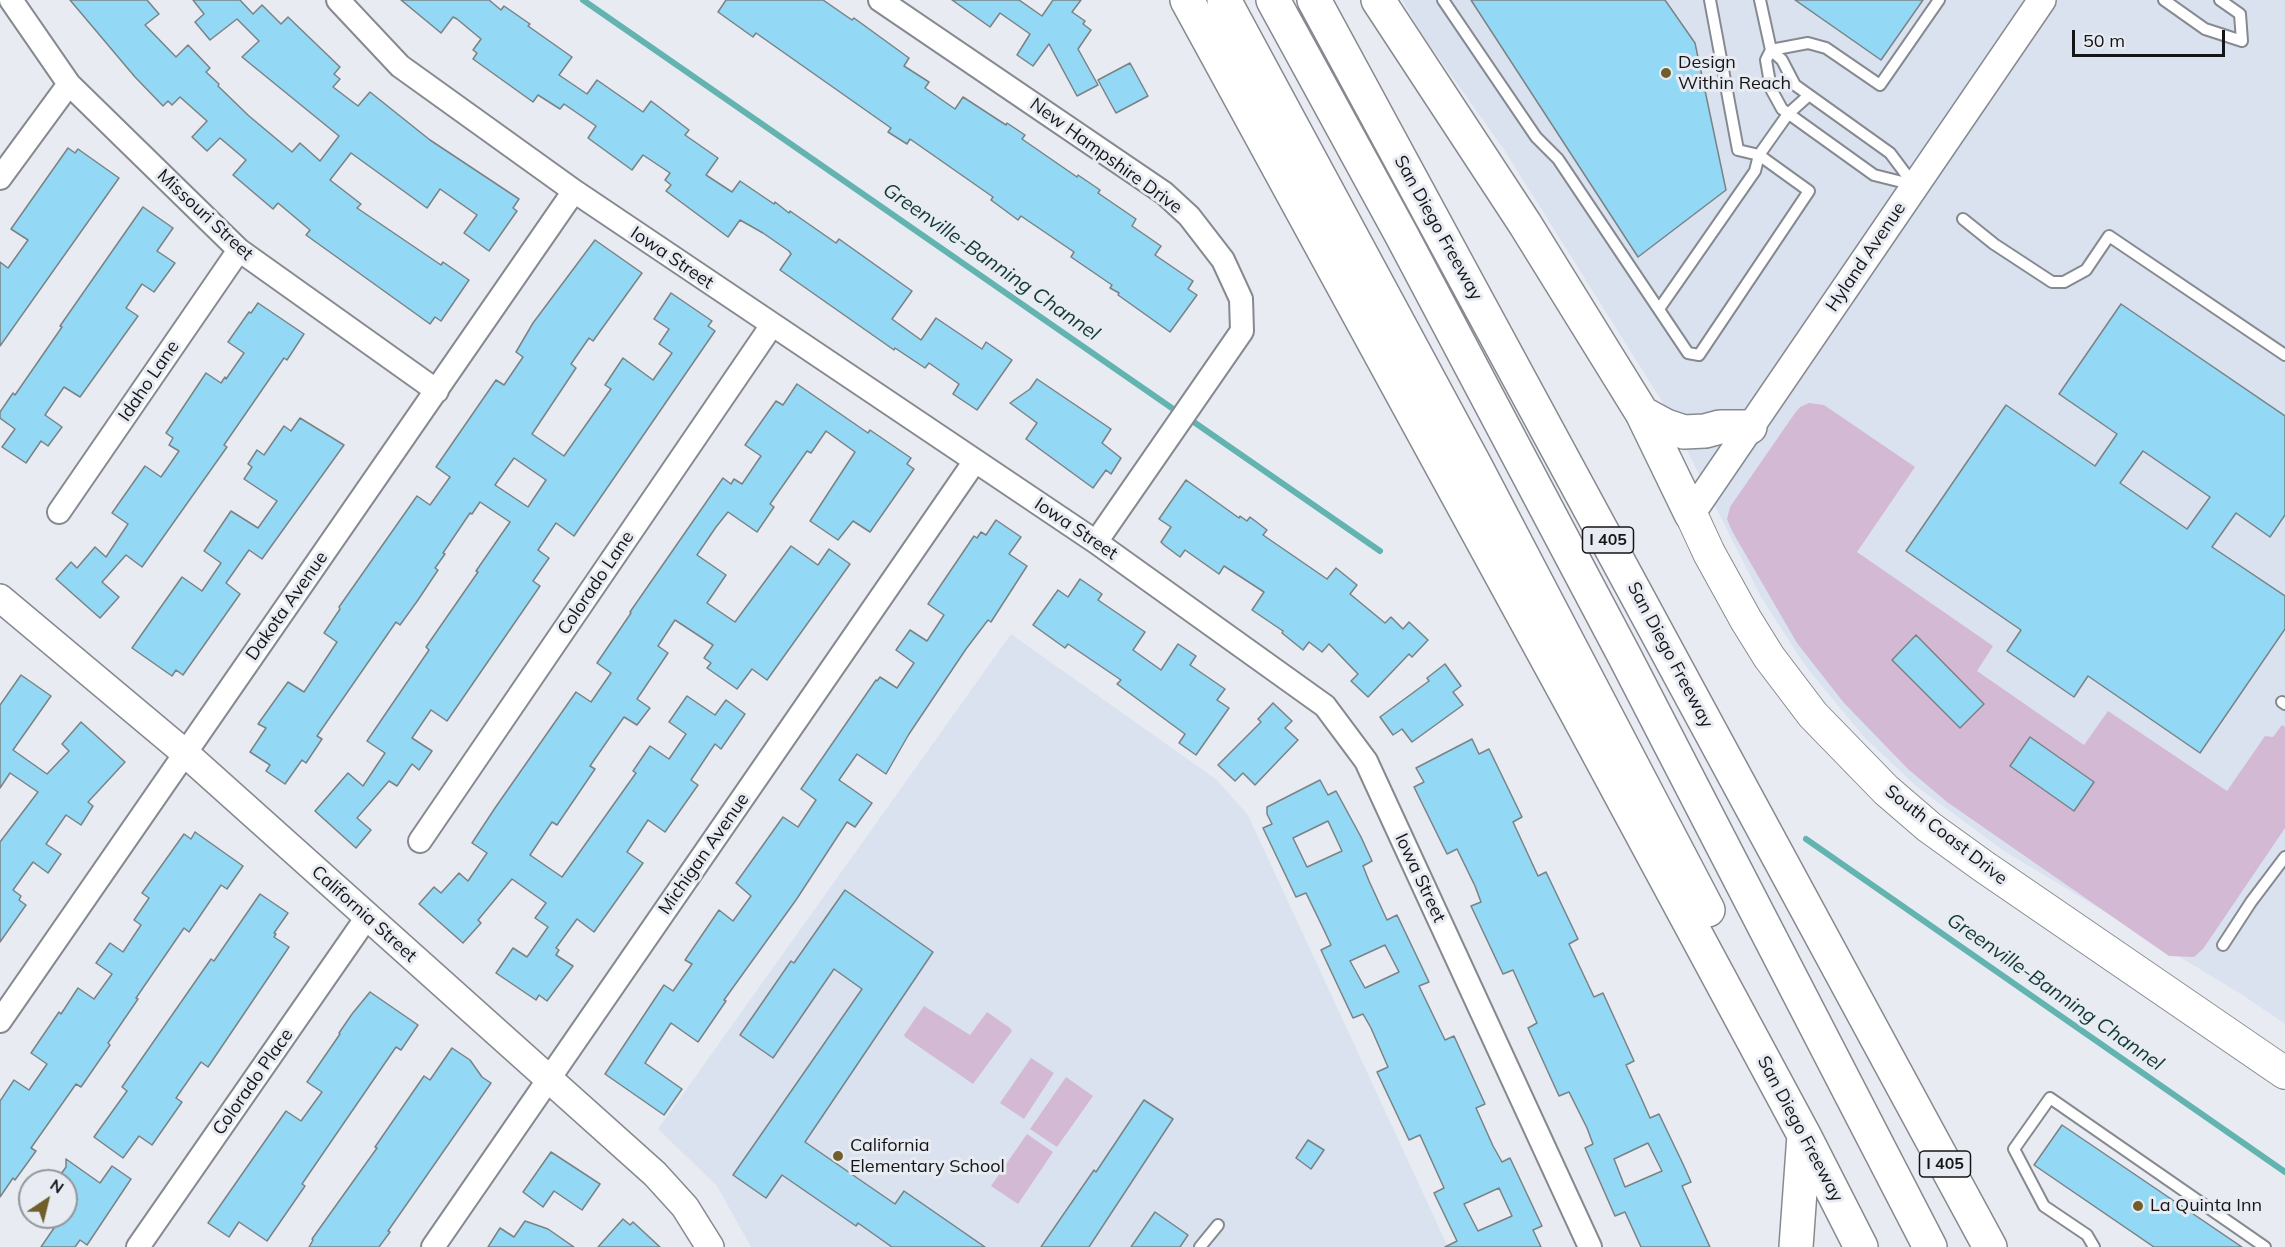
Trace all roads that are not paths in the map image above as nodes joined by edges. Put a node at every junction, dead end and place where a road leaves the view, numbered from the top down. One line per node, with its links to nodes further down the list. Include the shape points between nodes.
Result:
1 (11, 0): 18 (street, Missouri Street)
2 (338, 0): 24 (street, Iowa Street, via 400,66)
3 (880, 0): 16 (street, New Hampshire Drive)
4 (1187, 0): 46 (highway, San Diego Freeway)
5 (1224, 0): 55 (highway, via 1475,465)
6 (1273, 0): 56 (highway, via 1618,644)
7 (1314, 0): 57 (highway, San Diego Freeway / I 405)
8 (1378, 0): 31 (highway, via 1525,224)
9 (1443, 0): 27 (lane, via 1536,137 1558,159)
10 (1710, 0): 21 (lane, via 1738,150)
11 (1761, 0): 17 (lane)
12 (1939, 0): 17 (lane, via 1880,85 1826,48 1808,43)
13 (2042, 0): 23 (street, Hyland Avenue)
14 (2163, 0): 15 (lane, via 2205,29 2242,41 2240,14)
15 (2220, 0)
16 (905, 7): 36 (street, New Hampshire Drive, via 1164,194 1189,216 1223,260 1242,299 1242,331)
17 (1771, 50): 19 (lane, via 1782,60 1795,85); 20 (lane, via 1766,60 1771,89)
18 (69, 84): 22 (street); 26 (street, Missouri Street)
19 (1808, 96): 20 (lane); 23 (lane, via 1890,153)
20 (1788, 114): 21 (lane); 23 (lane, via 1874,175)
21 (1759, 155): 27 (lane, via 1755,171); 27 (lane, via 1809,192 1699,355 1688,353)
22 (0, 178)
23 (1914, 185): 32 (street, Hyland Avenue)
24 (574, 191): 28 (street, Iowa Street); 30 (street, Dakota Avenue)
25 (1963, 219): 29 (lane, via 2052,282 2064,282 2086,270 2109,236)
26 (239, 250): 30 (street, Missouri Street); 34 (street, Idaho Lane)
27 (1659, 309)
28 (772, 325): 33 (street, Iowa Street); 39 (street, Colorado Lane)
29 (2285, 355)
30 (437, 391): 38 (street, Dakota Avenue)
31 (1642, 413): 32 (highway, via 1684,432); 35 (highway)
32 (1750, 427): 35 (street, Hyland Avenue)
33 (975, 461): 36 (street, Iowa Street); 45 (street, Michigan Avenue)
34 (59, 512)
35 (1691, 514): 44 (main road, South Coast Drive, via 1769,657 1813,715 1886,790 1983,866)
36 (1096, 542): 52 (street, Iowa Street, via 1325,706 1366,761)
37 (0, 599): 38 (street, California Street)
38 (185, 753): 41 (street, California Street); 43 (street, Dakota Avenue)
39 (420, 841)
40 (2285, 857): 42 (lane)
41 (367, 917): 45 (street, California Street); 48 (street, Colorado Place)
42 (2223, 945)
43 (0, 1022)
44 (2285, 1073)
45 (548, 1080): 49 (street, Michigan Avenue); 50 (street, California Street, via 655,1174 685,1207)
46 (1804, 1135): 53 (highway); 54 (highway, San Diego Freeway)
47 (1218, 1225): 51 (lane)
48 (138, 1247)
49 (433, 1247)
50 (710, 1247)
51 (1200, 1247)
52 (1590, 1247)
53 (1796, 1247)
54 (1861, 1247)
55 (1882, 1247)
56 (1930, 1247)
57 (1990, 1247)
58 (2094, 1247): 59 (lane, via 2087,1235 2044,1206 2014,1149 2050,1098)
59 (2265, 1247)

